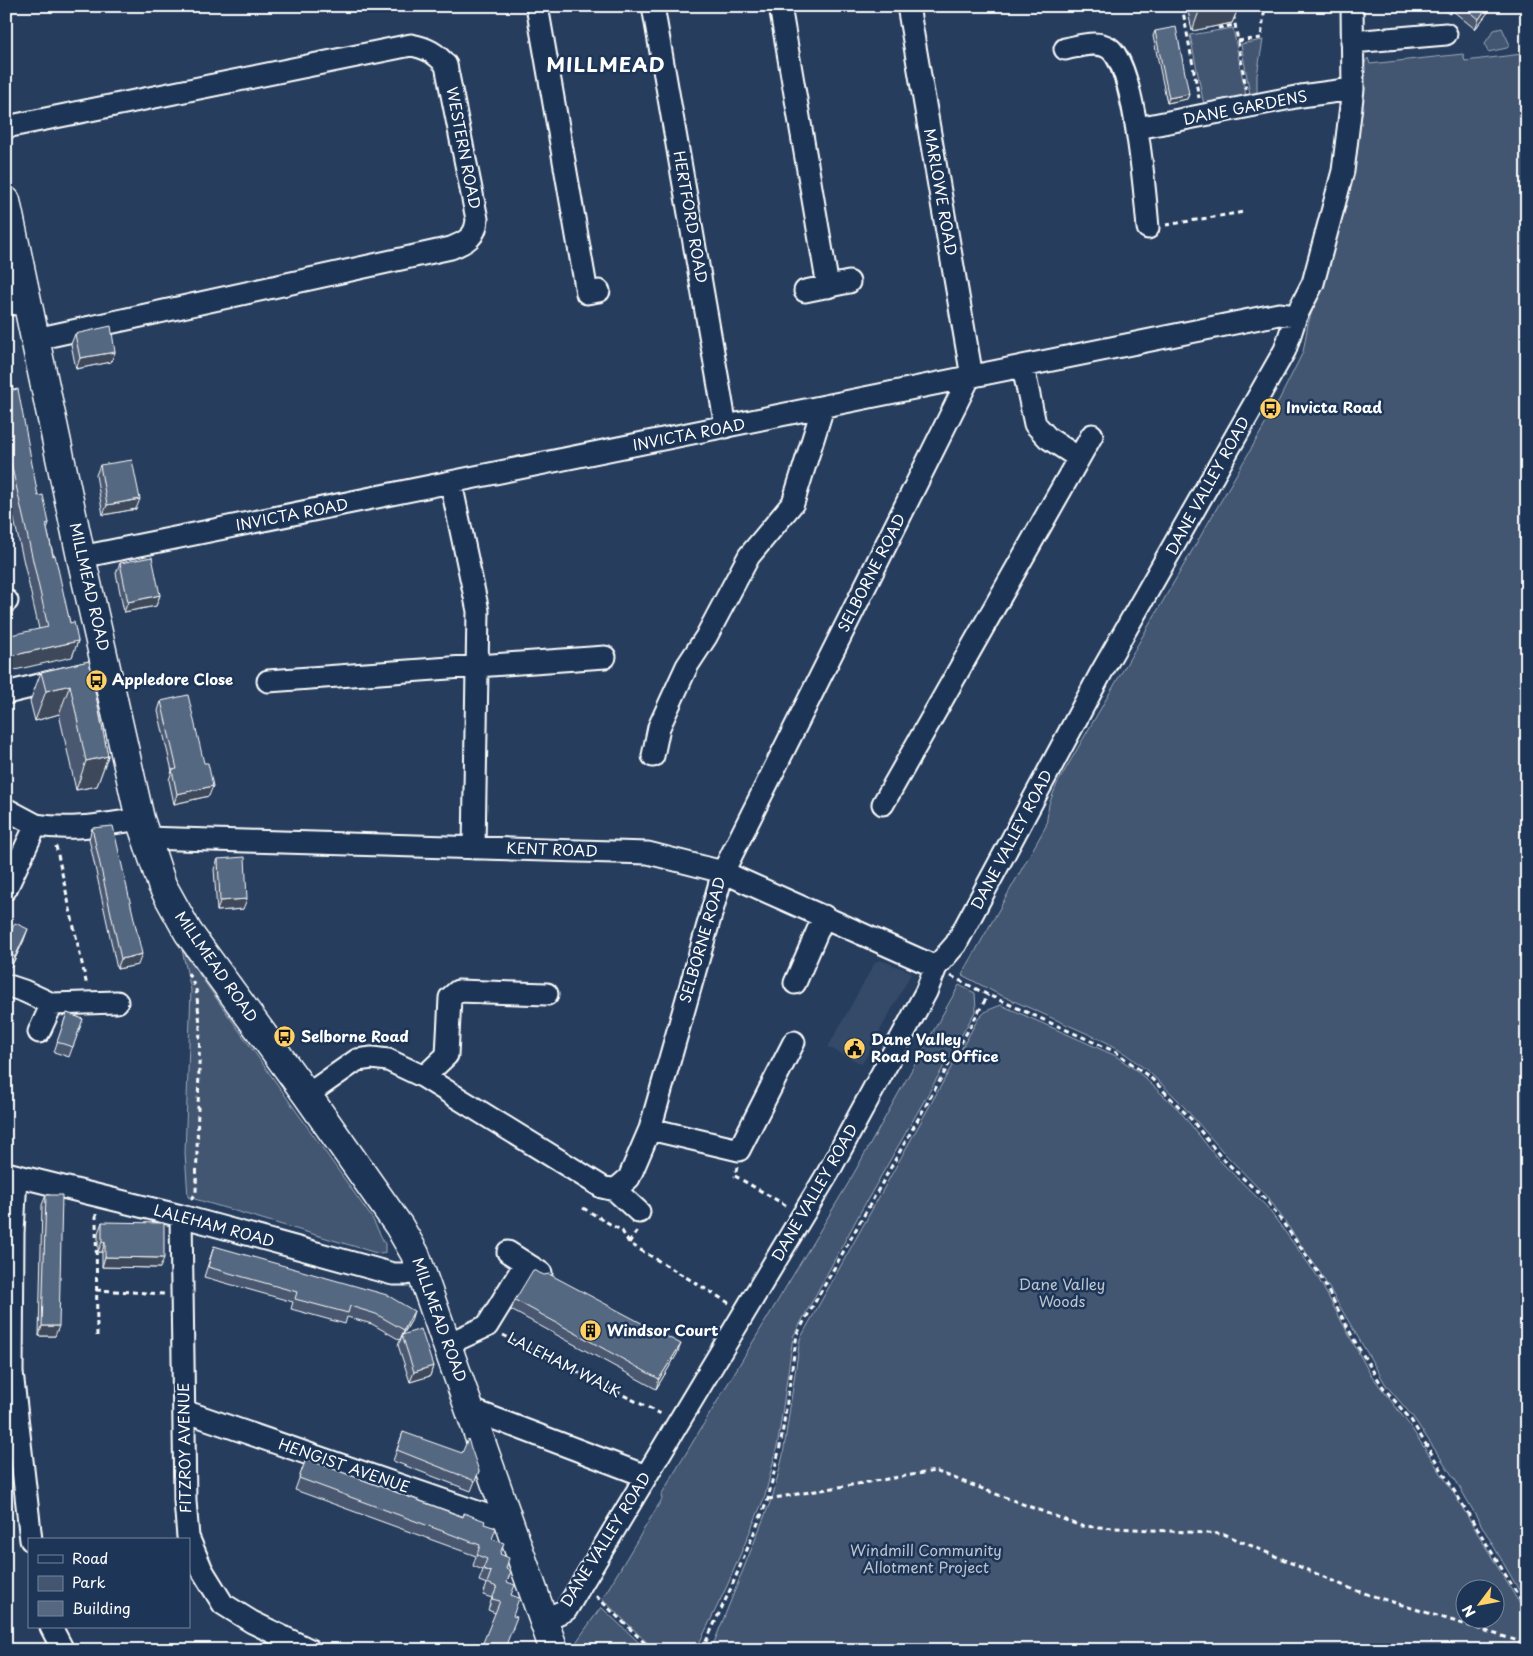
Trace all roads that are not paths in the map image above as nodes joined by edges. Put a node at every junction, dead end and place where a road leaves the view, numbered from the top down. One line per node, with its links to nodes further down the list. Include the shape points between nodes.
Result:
1 (537, 6): 16 (street, via 587,293)
2 (653, 6): 24 (street, HERTFORD ROAD)
3 (780, 6): 15 (street)
4 (908, 6): 22 (street, MARLOWE ROAD)
5 (1352, 6): 7 (street, DANE VALLEY ROAD)
6 (1446, 34): 7 (street)
7 (1352, 42): 9 (street, DANE VALLEY ROAD)
8 (1065, 48): 11 (street, via 1093,44 1108,47 1119,58)
9 (1353, 89): 11 (street, DANE GARDENS); 19 (street, DANE VALLEY ROAD, via 1343,171 1313,282)
10 (6, 127): 20 (street, WESTERN ROAD, via 412,45 436,54 446,65 478,219 472,237 451,248)
11 (1138, 128): 13 (street)
12 (6, 201): 18 (main road, MILLMEAD ROAD)
13 (1148, 228)
14 (849, 282): 15 (street)
15 (828, 286): 17 (street)
16 (599, 291)
17 (805, 291)
18 (17, 303): 20 (main road, MILLMEAD ROAD)
19 (1296, 316): 21 (street, INVICTA ROAD, via 1279,314); 43 (street, DANE VALLEY ROAD, via 1285,350 1102,673 956,944)
20 (36, 339): 28 (main road, MILLMEAD ROAD)
21 (1023, 367): 22 (street, INVICTA ROAD); 26 (street, via 1035,424 1048,438)
22 (971, 377): 23 (street, INVICTA ROAD); 40 (street, SELBORNE ROAD)
23 (823, 407): 24 (street, INVICTA ROAD); 34 (street, via 793,503 749,556 687,666 659,727)
24 (726, 427): 27 (street, INVICTA ROAD)
25 (1092, 435): 26 (street)
26 (1079, 458): 35 (street)
27 (451, 482): 28 (street, INVICTA ROAD); 30 (street, via 478,612)
28 (81, 557): 31 (main road, MILLMEAD ROAD)
29 (605, 657): 30 (street)
30 (478, 665): 32 (street); 39 (street)
31 (108, 668): 33 (street); 38 (main road, MILLMEAD ROAD)
32 (268, 681)
33 (6, 693)
34 (653, 756)
35 (883, 804)
36 (6, 809): 37 (street)
37 (44, 827): 38 (street, KENT ROAD); 41 (street)
38 (142, 828): 39 (street, KENT ROAD); 52 (main road, MILLMEAD ROAD, via 162,885 188,932)
39 (474, 848): 40 (street, KENT ROAD, via 648,853)
40 (723, 872): 42 (street, KENT ROAD); 53 (street, SELBORNE ROAD)
41 (6, 889)
42 (824, 916): 43 (street, KENT ROAD); 44 (street)
43 (936, 967): 63 (street, DANE VALLEY ROAD, via 917,1010 802,1216)
44 (795, 983)
45 (6, 986): 48 (street)
46 (548, 994): 51 (street, via 458,991 450,998 447,1055)
47 (117, 1002): 48 (street)
48 (52, 1004): 49 (street)
49 (39, 1032)
50 (794, 1042): 53 (street, via 739,1150)
51 (424, 1077): 52 (street, via 388,1060 357,1060); 55 (street, via 602,1187)
52 (307, 1095): 59 (main road, MILLMEAD ROAD, via 399,1226)
53 (650, 1128): 55 (street, SELBORNE ROAD, via 629,1178)
54 (11, 1174): 57 (street, LALEHAM ROAD); 65 (street, via 12,1372)
55 (615, 1190): 56 (street)
56 (639, 1212)
57 (181, 1216): 59 (street, LALEHAM ROAD, via 393,1274 406,1274); 62 (street, FITZROY AVENUE)
58 (525, 1263): 60 (street, via 487,1326)
59 (421, 1267): 60 (main road, MILLMEAD ROAD)
60 (448, 1344): 61 (main road, MILLMEAD ROAD)
61 (472, 1410): 63 (street); 64 (main road, MILLMEAD ROAD)
62 (184, 1411): 64 (street, HENGIST AVENUE, via 486,1515); 66 (street, FITZROY AVENUE)
63 (646, 1476): 68 (street, DANE VALLEY ROAD, via 566,1610)
64 (504, 1512): 68 (main road, MILLMEAD ROAD)
65 (31, 1538)
66 (188, 1538)
67 (190, 1542): 71 (street, FITZROY AVENUE, via 202,1570 223,1604)
68 (543, 1620): 72 (main road, MILLMEAD ROAD)
69 (51, 1628): 70 (street)
70 (62, 1650)
71 (310, 1650)
72 (554, 1650)

